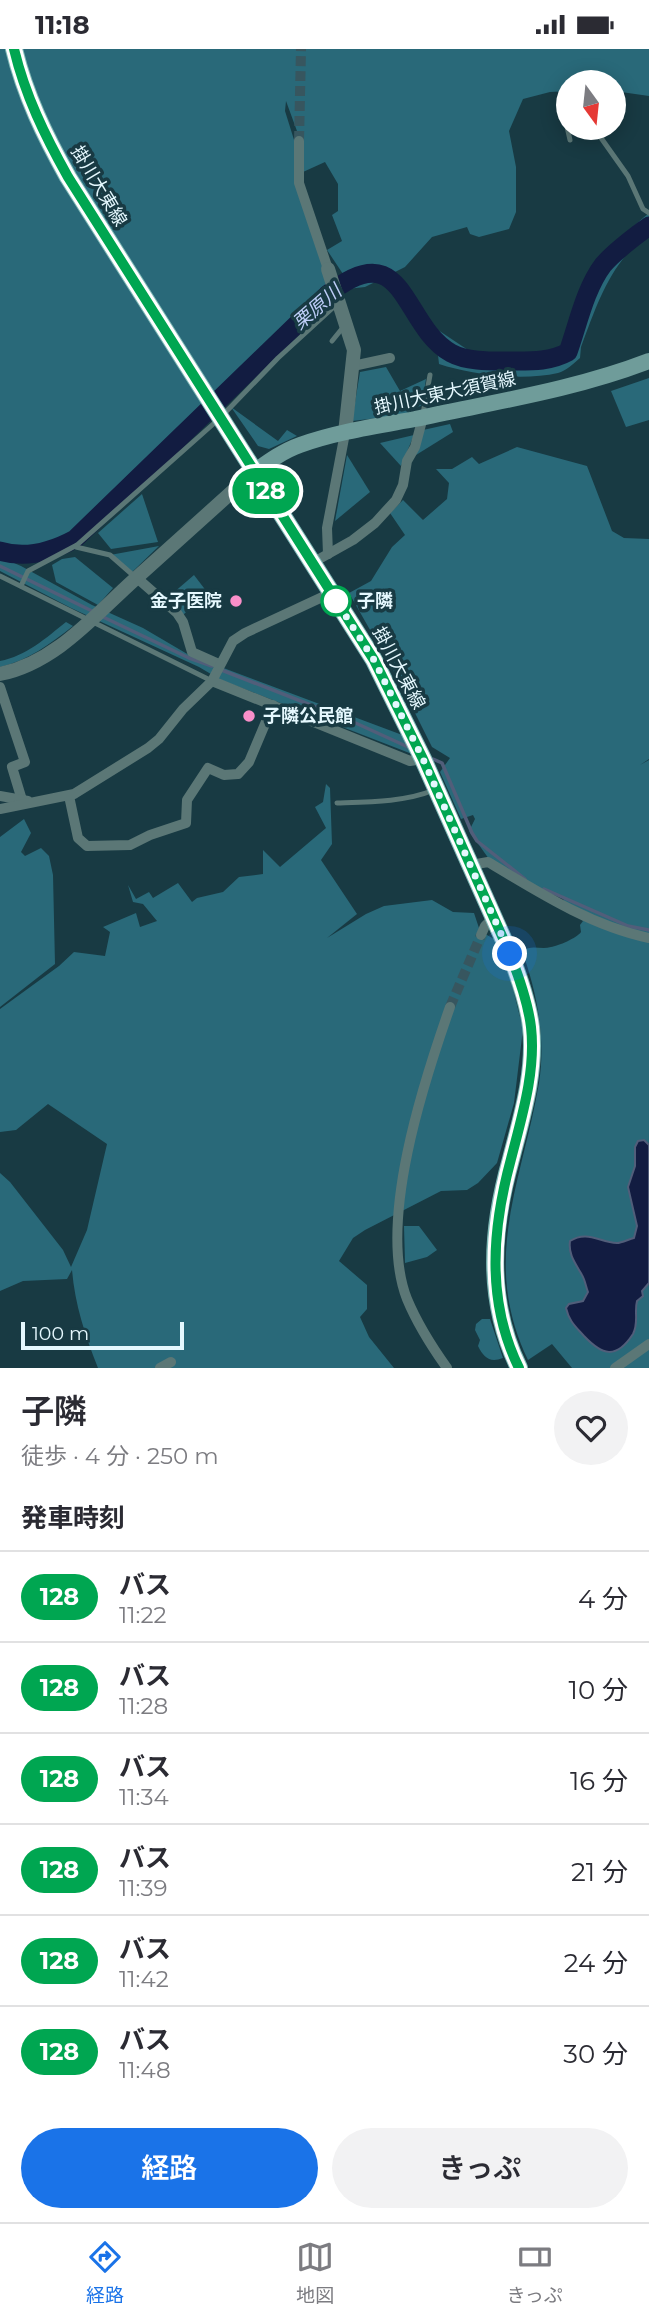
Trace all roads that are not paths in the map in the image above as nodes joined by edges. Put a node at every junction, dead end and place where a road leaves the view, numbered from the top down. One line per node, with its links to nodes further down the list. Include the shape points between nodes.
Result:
1 (14, 49): 13 (main road, 掛川大東線, via 42,130 68,177)
2 (602, 140): 4 (lane)
3 (299, 141): 5 (street, via 299,183)
4 (649, 212)
5 (329, 272): 6 (street)
6 (338, 299): 7 (street); 13 (lane)
7 (347, 323): 8 (lane); 11 (street)
8 (332, 341)
9 (390, 358): 11 (street)
10 (649, 361): 14 (main road, 掛川大東大須賀線, via 546,392)
11 (353, 366): 15 (street)
12 (430, 375): 14 (lane)
13 (219, 416): 16 (main road, 掛川大東線); 17 (lane)
14 (423, 417): 15 (main road, 掛川大東大須賀線); 18 (street, via 396,500 375,523)
15 (345, 433): 16 (main road, 掛川大東大須賀線, via 299,445); 18 (street)
16 (254, 472): 18 (main road, 掛川大東線); 20 (street)
17 (75, 547): 20 (lane, via 110,555); 21 (lane, via 28,571)
18 (320, 559): 22 (main road, 掛川大東線)
19 (0, 576): 21 (lane)
20 (136, 578): 23 (street); 24 (street, via 177,613 192,652)
21 (21, 586): 23 (lane)
22 (331, 593): 24 (street, via 233,641); 28 (main road, 掛川大東線, via 374,660)
23 (90, 621): 24 (lane); 25 (street, via 34,663)
24 (216, 672): 27 (street); 31 (street, via 159,739)
25 (0, 674)
26 (0, 687): 32 (street, via 25,762 12,767)
27 (273, 705): 28 (street, via 410,761); 31 (street, via 249,762 238,774 223,775 208,768 187,800 186,823 130,845 87,846 78,838)
28 (423, 759): 29 (main road, 掛川大東線)
29 (436, 789): 34 (lane); 36 (main road, 掛川大東線)
30 (0, 796): 32 (street)
31 (69, 796): 33 (street)
32 (22, 800): 33 (street)
33 (34, 802): 35 (street)
34 (337, 803)
35 (0, 809)
36 (471, 865): 37 (main road, 掛川大東線); 39 (street, via 488,862 591,918)
37 (494, 917): 38 (street); 45 (main road, 掛川大東線, via 519,976 531,1027 525,1108 502,1193 495,1253 497,1301)
38 (481, 935)
39 (649, 938)
40 (450, 1007): 44 (street, via 408,1148 398,1218 401,1279 407,1298)
41 (649, 1344): 46 (street)
42 (171, 1362): 43 (street)
43 (160, 1368)
44 (447, 1368)
45 (519, 1368)
46 (615, 1368)

